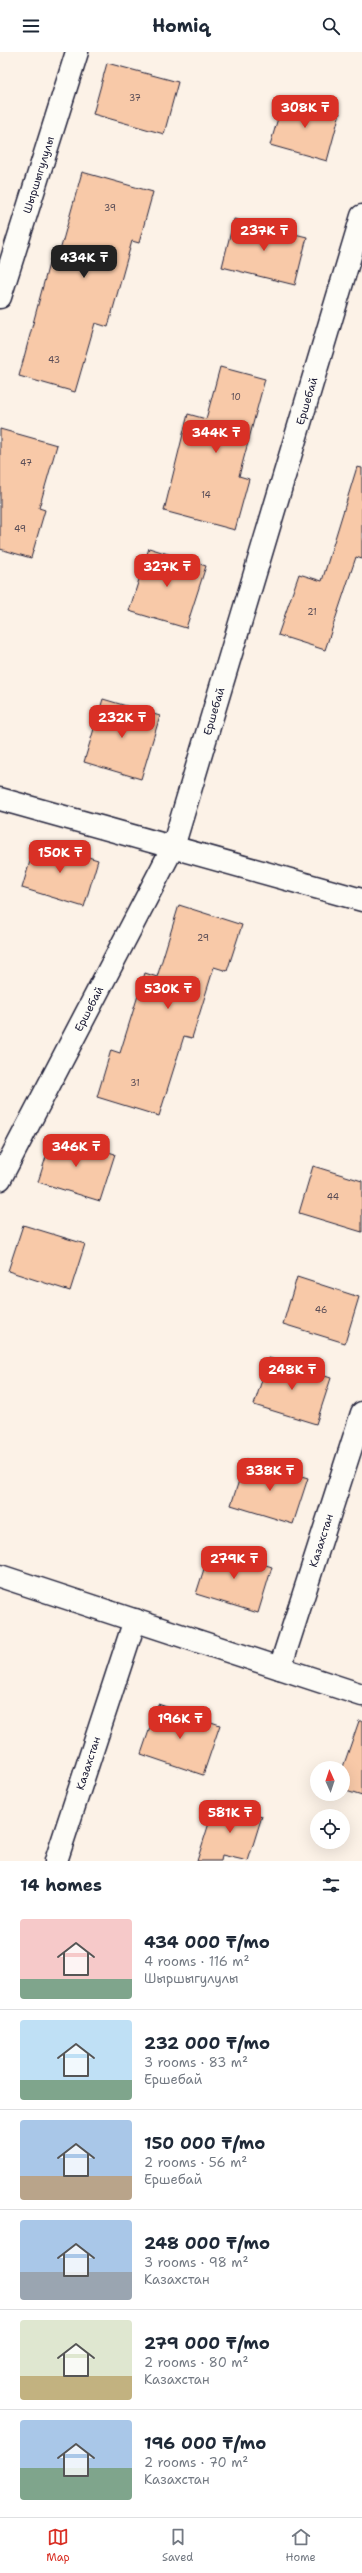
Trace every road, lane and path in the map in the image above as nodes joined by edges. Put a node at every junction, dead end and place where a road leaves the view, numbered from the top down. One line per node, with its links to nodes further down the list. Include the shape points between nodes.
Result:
1 (77, 52): 3 (street, Шыршыгулулы)
2 (362, 216): 5 (street, Ершебай)
3 (0, 297)
4 (0, 799): 5 (street)
5 (173, 848): 6 (street); 7 (street, Ершебай)
6 (362, 900)
7 (0, 1179)
8 (362, 1413): 11 (street, Казахстан)
9 (0, 1576): 10 (street)
10 (135, 1620): 11 (street); 13 (street, Казахстан)
11 (280, 1668): 12 (street)
12 (362, 1695)
13 (56, 1861)

